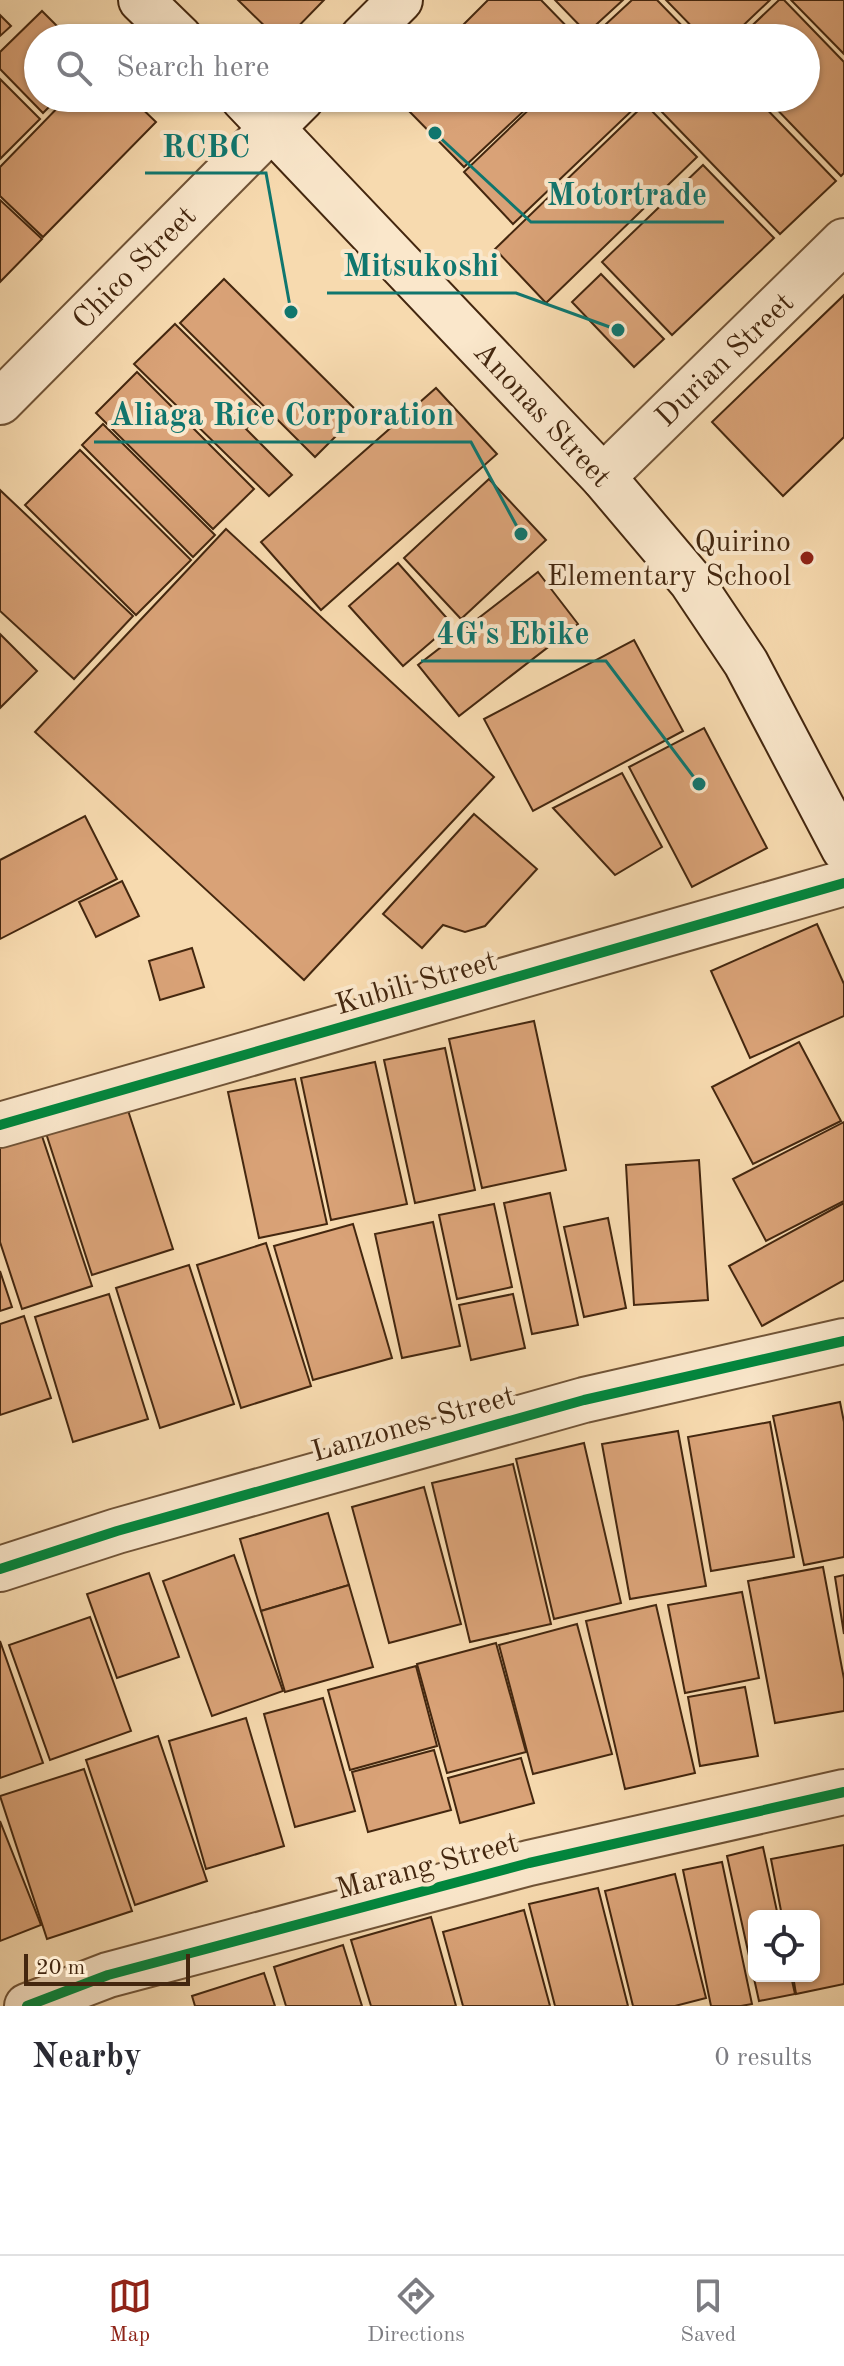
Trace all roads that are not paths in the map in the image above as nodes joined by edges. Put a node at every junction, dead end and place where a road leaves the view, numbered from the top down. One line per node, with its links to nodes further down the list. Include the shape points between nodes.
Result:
1 (141, 0): 3 (street)
2 (400, 0): 4 (street)
3 (166, 24)
4 (376, 24)
5 (269, 112): 8 (street, Chico Street)
6 (277, 112): 9 (street, Anonas Street)
7 (844, 241): 9 (street, Durian Street)
8 (0, 402)
9 (603, 477): 10 (street, Anonas Street, via 691,581 746,663)
10 (844, 849)
11 (844, 883): 12 (street, Kubili Street)
12 (0, 1125)
13 (844, 1341): 14 (street, Lanzones Street, via 584,1400)
14 (0, 1569)
15 (844, 1792): 16 (street, Marang Street, via 529,1863 108,1975)
16 (27, 2006)

